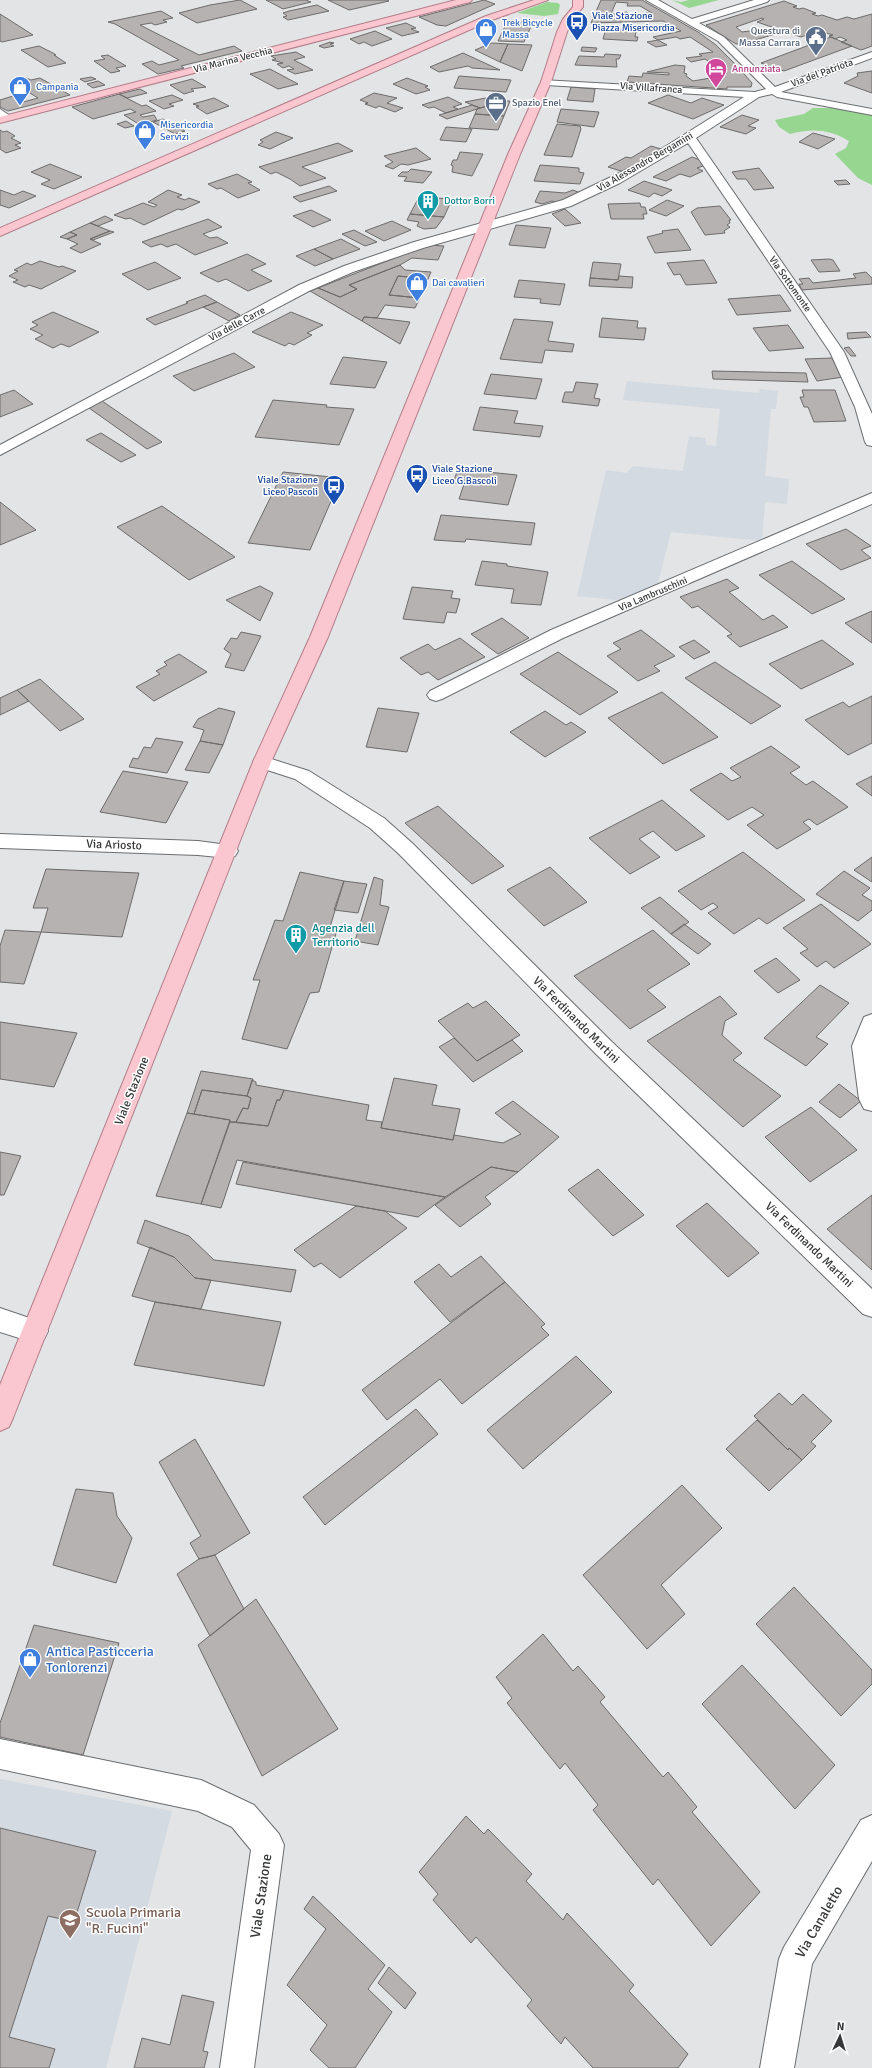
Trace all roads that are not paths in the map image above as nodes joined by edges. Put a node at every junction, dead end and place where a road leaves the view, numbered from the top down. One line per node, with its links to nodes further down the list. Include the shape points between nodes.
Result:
1 (467, 0): 18 (main road, Via Marina Vecchia)
2 (521, 0): 7 (main road)
3 (543, 0): 7 (main road)
4 (578, 0): 10 (main road, Viale Stazione, via 578,7 573,15 566,15)
5 (651, 0): 8 (street)
6 (764, 0): 8 (street)
7 (490, 18): 21 (main road)
8 (691, 22): 13 (street, via 721,39)
9 (872, 55): 11 (street, Via del Patriota)
10 (546, 82): 15 (street, Via Villafranca); 20 (main road, Viale Stazione)
11 (797, 82): 12 (street); 13 (street, Via del Patriota)
12 (810, 88)
13 (773, 91): 15 (street, Via Alessandro Bergamini); 17 (street, via 784,97)
14 (830, 93): 16 (street)
15 (756, 95): 19 (street, Via Alessandro Bergamini)
16 (872, 102)
17 (872, 112)
18 (3, 117)
19 (689, 136): 20 (street, Via Alessandro Bergamini, via 626,174 566,204); 22 (street, Via Sottomonte, via 837,352 869,424)
20 (487, 225): 23 (street, Via delle Carre, via 348,268 304,288); 26 (main road, Viale Stazione, via 319,637)
21 (0, 232)
22 (872, 442)
23 (0, 451)
24 (872, 498): 25 (street, Via Lambruschini, via 557,634)
25 (436, 695)
26 (262, 762): 28 (main road, Viale Stazione); 31 (street, Via Ferdinando Martini, via 302,775 377,824 405,848 604,1048)
27 (0, 841): 28 (street, Via Ariosto)
28 (228, 851): 33 (main road, Viale Stazione)
29 (872, 1023): 30 (street, via 864,1046)
30 (872, 1102)
31 (872, 1306)
32 (0, 1320): 33 (street)
33 (35, 1331): 34 (main road, Viale Stazione)
34 (0, 1418)
35 (0, 1754): 37 (street, Viale Stazione, via 201,1796 243,1816 268,1845)
36 (872, 1831): 38 (street, Via Canaletto, via 796,1959)
37 (237, 2068)
38 (777, 2068)

